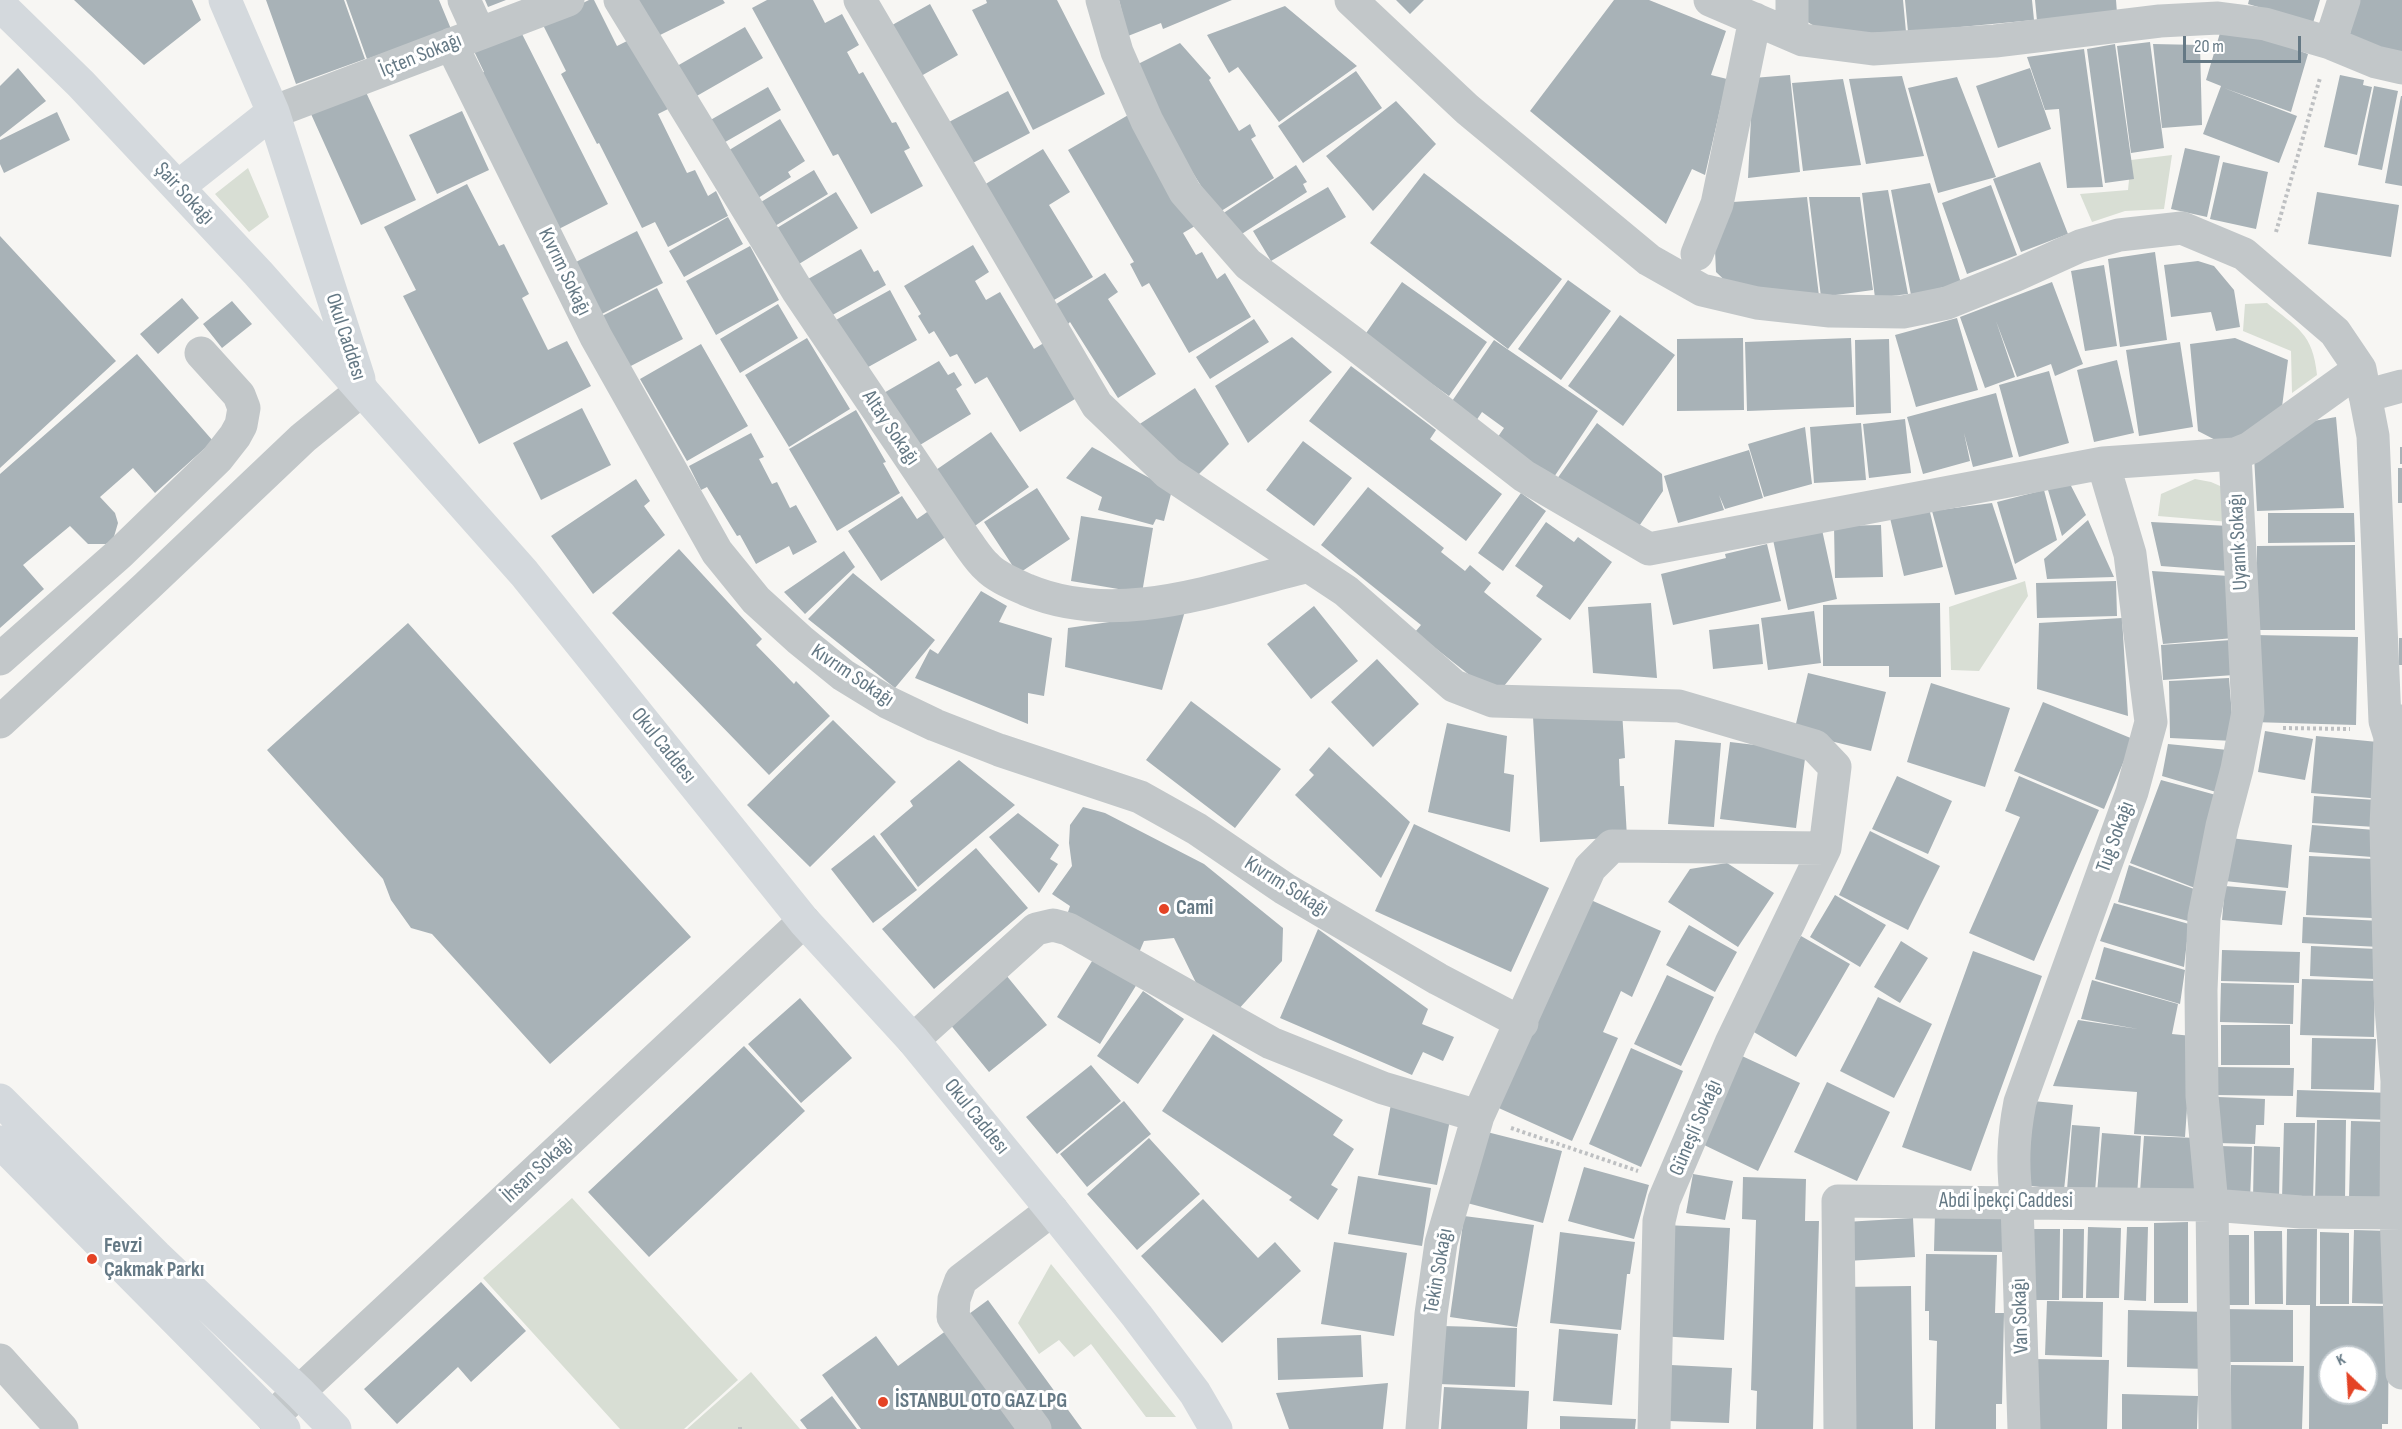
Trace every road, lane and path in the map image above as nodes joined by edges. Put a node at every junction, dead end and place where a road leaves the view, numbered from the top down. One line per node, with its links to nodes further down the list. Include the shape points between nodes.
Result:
1 (225, 0): 17 (main road, Okul Caddesı)
2 (464, 0): 14 (street, Kıvrım Sokağı)
3 (568, 0): 14 (street, İçten Sokağı)
4 (620, 0): 28 (street, Altay Sokağı, via 797,290 988,569 1038,594 1071,603 1120,607 1165,601)
5 (860, 0): 28 (street, via 1097,405 1168,473)
6 (1102, 0): 26 (street, via 1117,52 1147,121 1185,192 1248,264 1524,476 1649,549)
7 (1351, 0): 20 (street, via 1521,155 1649,260 1702,290 1757,303 1830,311 1903,312 1947,303 2079,246 2119,235 2182,228 2244,254)
8 (1710, 0): 12 (street)
9 (1792, 0): 13 (street)
10 (2344, 0): 15 (street)
11 (0, 5): 18 (main road, Şair Sokağı)
12 (1755, 19): 13 (street); 19 (street, via 1717,204)
13 (1792, 35): 15 (street, via 1803,40 1873,49 2218,18 2265,24)
14 (465, 39): 17 (street, İçten Sokağı); 36 (street, Kıvrım Sokağı, via 596,337 717,552 764,608 843,675 887,702 999,750 1140,797 1197,829 1285,889 1438,979)
15 (2330, 43): 16 (street); 20 (path)
16 (2402, 68)
17 (273, 112): 18 (main road); 24 (main road, Okul Caddesı)
18 (178, 188): 24 (main road, Şair Sokağı)
19 (1697, 254)
20 (2265, 271): 22 (street, via 2336,332)
21 (201, 353): 27 (street, via 239,395 244,408 241,425 217,459)
22 (2363, 382): 23 (street); 25 (street); 31 (street, via 2373,436)
23 (2402, 386)
24 (362, 390): 29 (street, via 303,438); 35 (main road, Okul Caddesı, via 524,573)
25 (2235, 454): 26 (street); 33 (street, Uyanık Sokağı)
26 (2103, 464): 42 (street, Tuğ Sokağı, via 2130,554 2151,722 2132,792 2020,1102 2014,1135)
27 (119, 554): 29 (street); 30 (street)
28 (1309, 566): 34 (street, Güneşli Sokağı, via 1346,591 1454,686 1493,700 1680,706 1815,746 1835,767)
29 (146, 587): 32 (street)
30 (0, 659)
31 (2394, 721): 33 (path, via 2368,730); 45 (street, via 2390,737 2387,837)
32 (0, 722)
33 (2246, 727): 43 (street, Uyanık Sokağı, via 2204,917 2202,1096)
34 (1825, 848): 36 (street, Tekin Sokağı, via 1612,846 1590,868); 41 (street, Güneşli Sokağı, via 1731,1043)
35 (804, 921): 37 (main road, Okul Caddesı); 48 (street, İhsan Sokağı)
36 (1522, 1023): 39 (street, Tekin Sokağı)
37 (913, 1040): 39 (street, via 1036,929 1053,925 1068,929 1271,1043 1383,1088); 44 (main road, Okul Caddesı)
38 (0, 1100): 48 (main road)
39 (1478, 1116): 41 (path); 54 (street, Tekin Sokağı, via 1441,1243)
40 (0, 1142): 49 (main road)
41 (1672, 1183): 55 (street, Güneşli Sokağı, via 1659,1221)
42 (2017, 1203): 43 (street, Abdi İpekçi Caddesi); 56 (street, Abdi İpekçi Caddesi, via 1838,1201); 57 (street, Van Sokağı)
43 (2212, 1205): 45 (street, Abdi İpekçi Caddesi, via 2301,1212); 58 (street, Uyanık Sokağı)
44 (1052, 1210): 52 (street, via 961,1280 954,1299 953,1317); 53 (main road, Okul Caddesı, via 1195,1393)
45 (2399, 1213): 47 (street)
46 (0, 1360): 50 (street)
47 (2402, 1372)
48 (300, 1393): 49 (street, İhsan Sokağı); 51 (main road)
49 (278, 1423)
50 (62, 1429)
51 (335, 1429)
52 (1035, 1429)
53 (1216, 1429)
54 (1422, 1429)
55 (1654, 1429)
56 (1840, 1429)
57 (2024, 1429)
58 (2215, 1429)

